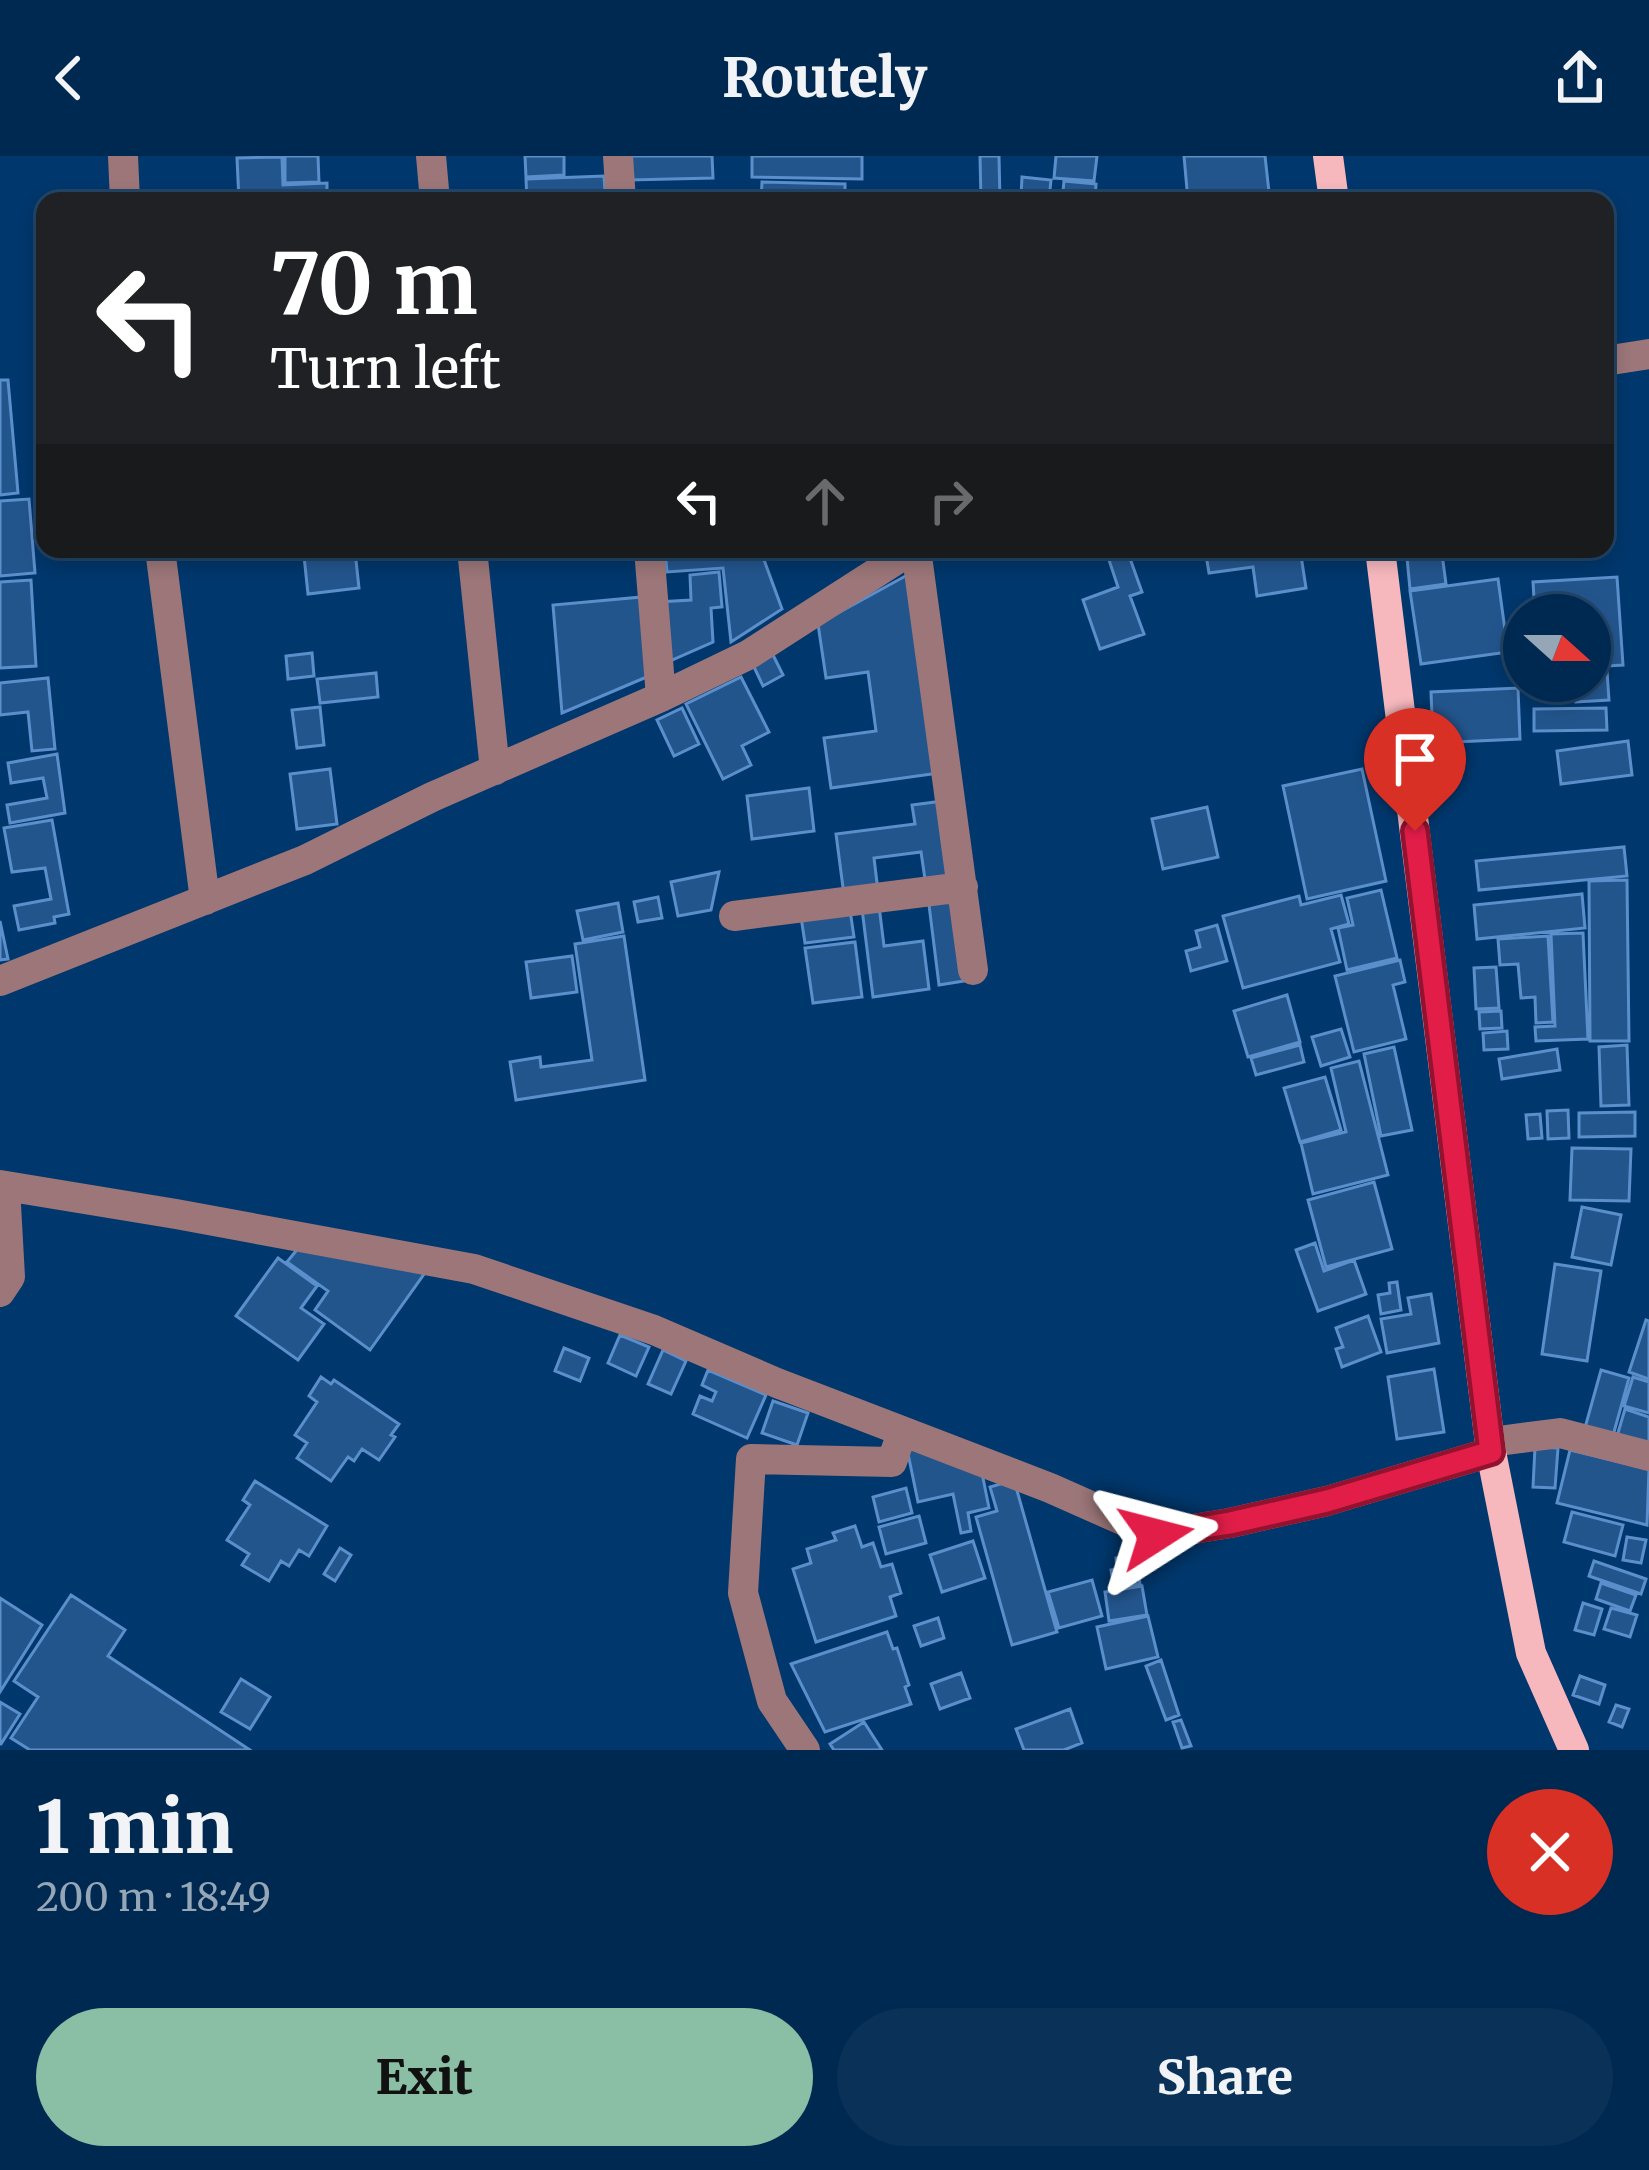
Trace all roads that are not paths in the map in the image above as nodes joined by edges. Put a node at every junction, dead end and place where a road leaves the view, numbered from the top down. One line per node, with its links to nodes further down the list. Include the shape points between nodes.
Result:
1 (122, 156): 5 (street)
2 (431, 156): 6 (street)
3 (618, 156): 7 (street)
4 (1328, 156): 8 (main road)
5 (124, 192)
6 (434, 192)
7 (620, 192)
8 (1333, 192)
9 (1649, 354): 10 (street)
10 (1614, 360)
11 (161, 558): 20 (street)
12 (473, 558): 18 (street)
13 (650, 558): 17 (street)
14 (901, 558): 17 (street, via 748,655)
15 (916, 558): 19 (street)
16 (1381, 558): 27 (main road)
17 (661, 697): 18 (street)
18 (495, 770): 20 (street)
19 (963, 887): 21 (street); 22 (street)
20 (205, 900): 23 (street)
21 (734, 916)
22 (973, 970)
23 (0, 981)
24 (3, 1186): 25 (street, via 10,1277); 26 (street, via 474,1269 653,1330)
25 (0, 1292)
26 (902, 1432): 27 (street, via 1156,1535 1327,1501); 29 (street, via 892,1462 751,1459 743,1593 772,1701)
27 (1491, 1447): 28 (street, via 1560,1433); 30 (main road, via 1532,1652)
28 (1649, 1456)
29 (805, 1750)
30 (1574, 1750)

